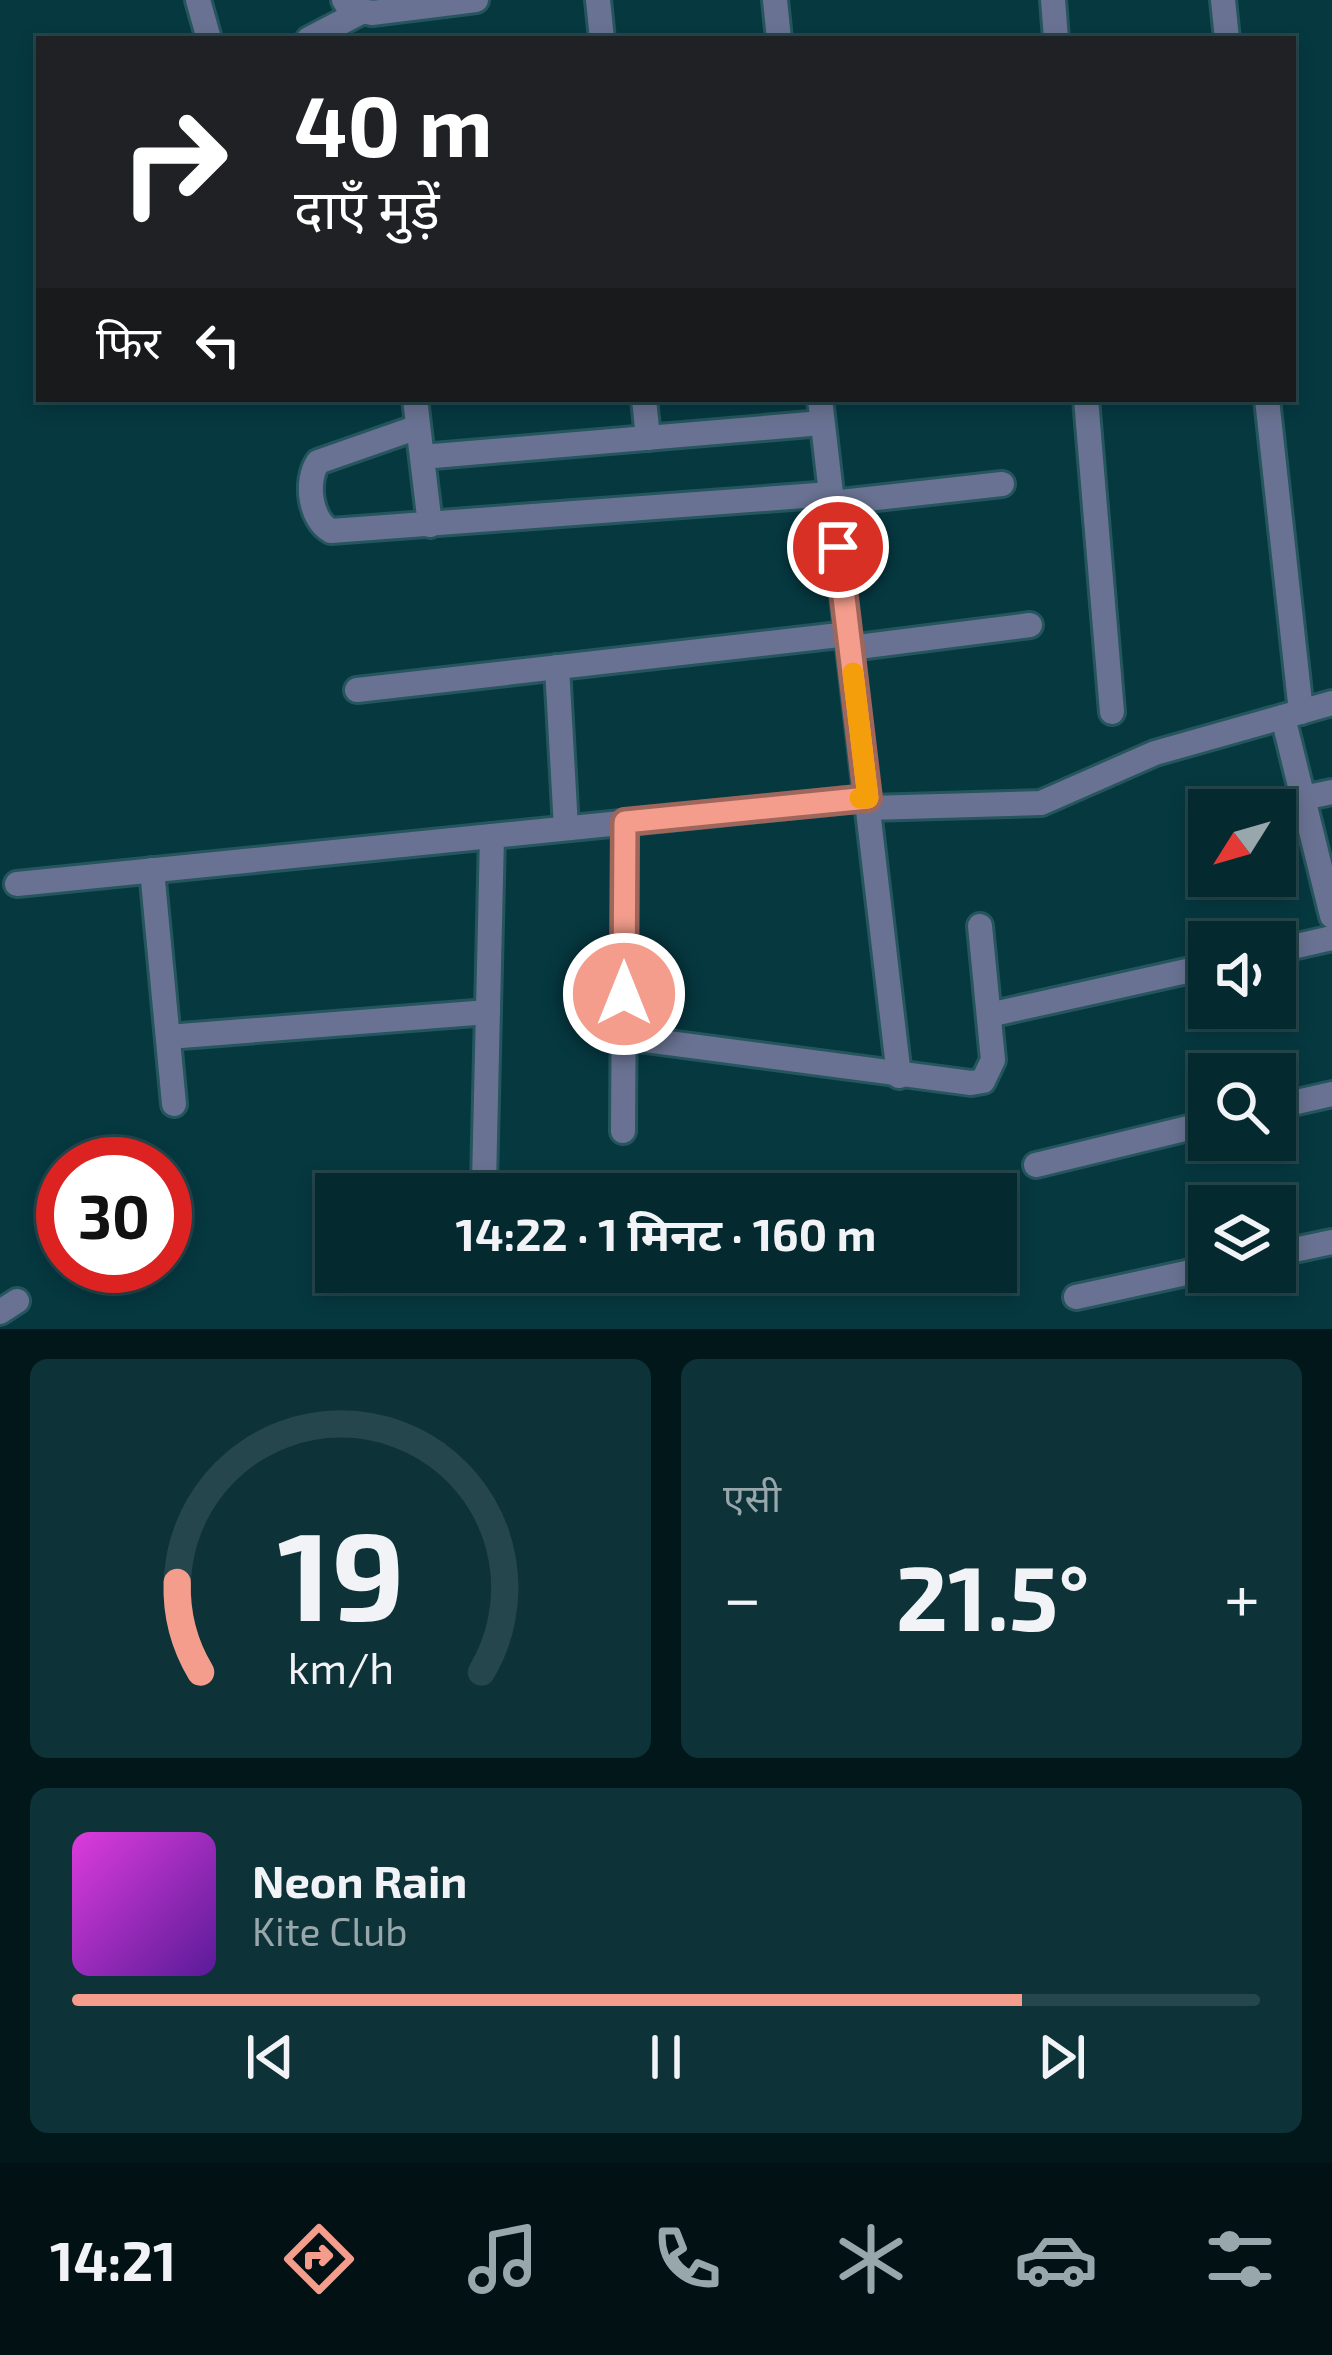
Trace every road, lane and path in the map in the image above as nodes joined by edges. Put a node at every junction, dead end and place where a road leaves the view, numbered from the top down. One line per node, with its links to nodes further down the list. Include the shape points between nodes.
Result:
1 (198, 0): 8 (street)
2 (476, 0): 7 (street)
3 (598, 0): 10 (street)
4 (775, 0): 11 (street)
5 (1053, 0): 12 (street)
6 (1223, 0): 13 (street)
7 (353, 6): 9 (street)
8 (208, 36)
9 (313, 36)
10 (602, 36)
11 (779, 36)
12 (1056, 36)
13 (1227, 36)
14 (415, 402): 19 (street)
15 (644, 402): 20 (street)
16 (1086, 402): 30 (street)
17 (1267, 402): 31 (street)
18 (821, 411): 20 (street); 23 (street)
19 (418, 427): 21 (street); 24 (street, via 318,462 311,484 316,518 332,531)
20 (648, 438): 21 (street)
21 (422, 457): 24 (street)
22 (1002, 484): 23 (street)
23 (832, 499): 24 (street); 26 (street)
24 (430, 526)
25 (1030, 625): 26 (street)
26 (849, 641): 27 (street); 34 (street)
27 (557, 667): 28 (street); 36 (street)
28 (357, 690)
29 (1332, 703): 31 (street)
30 (1112, 712)
31 (1292, 715): 33 (street); 34 (street, via 1155,754 1041,802)
32 (1332, 792): 33 (street)
33 (1303, 798): 40 (street)
34 (868, 803): 35 (street); 49 (street)
35 (625, 822): 36 (street); 48 (street)
36 (566, 828): 37 (street)
37 (492, 836): 38 (street); 45 (street)
38 (152, 870): 39 (street); 47 (street)
39 (17, 884)
40 (1332, 916)
41 (980, 926): 46 (street)
42 (1332, 938): 43 (street)
43 (1296, 946)
44 (1188, 971): 46 (street)
45 (488, 1012): 47 (street); 56 (street)
46 (989, 1015): 49 (street, via 994,1060 983,1081)
47 (168, 1037): 52 (street)
48 (623, 1037): 49 (street); 54 (street)
49 (899, 1076)
50 (1332, 1094): 51 (street)
51 (1296, 1102)
52 (174, 1104)
53 (1188, 1129): 55 (street)
54 (623, 1131)
55 (1036, 1166)
56 (484, 1173)
57 (1332, 1242): 58 (street)
58 (1296, 1250)
59 (1188, 1273): 60 (street)
60 (1076, 1297)

